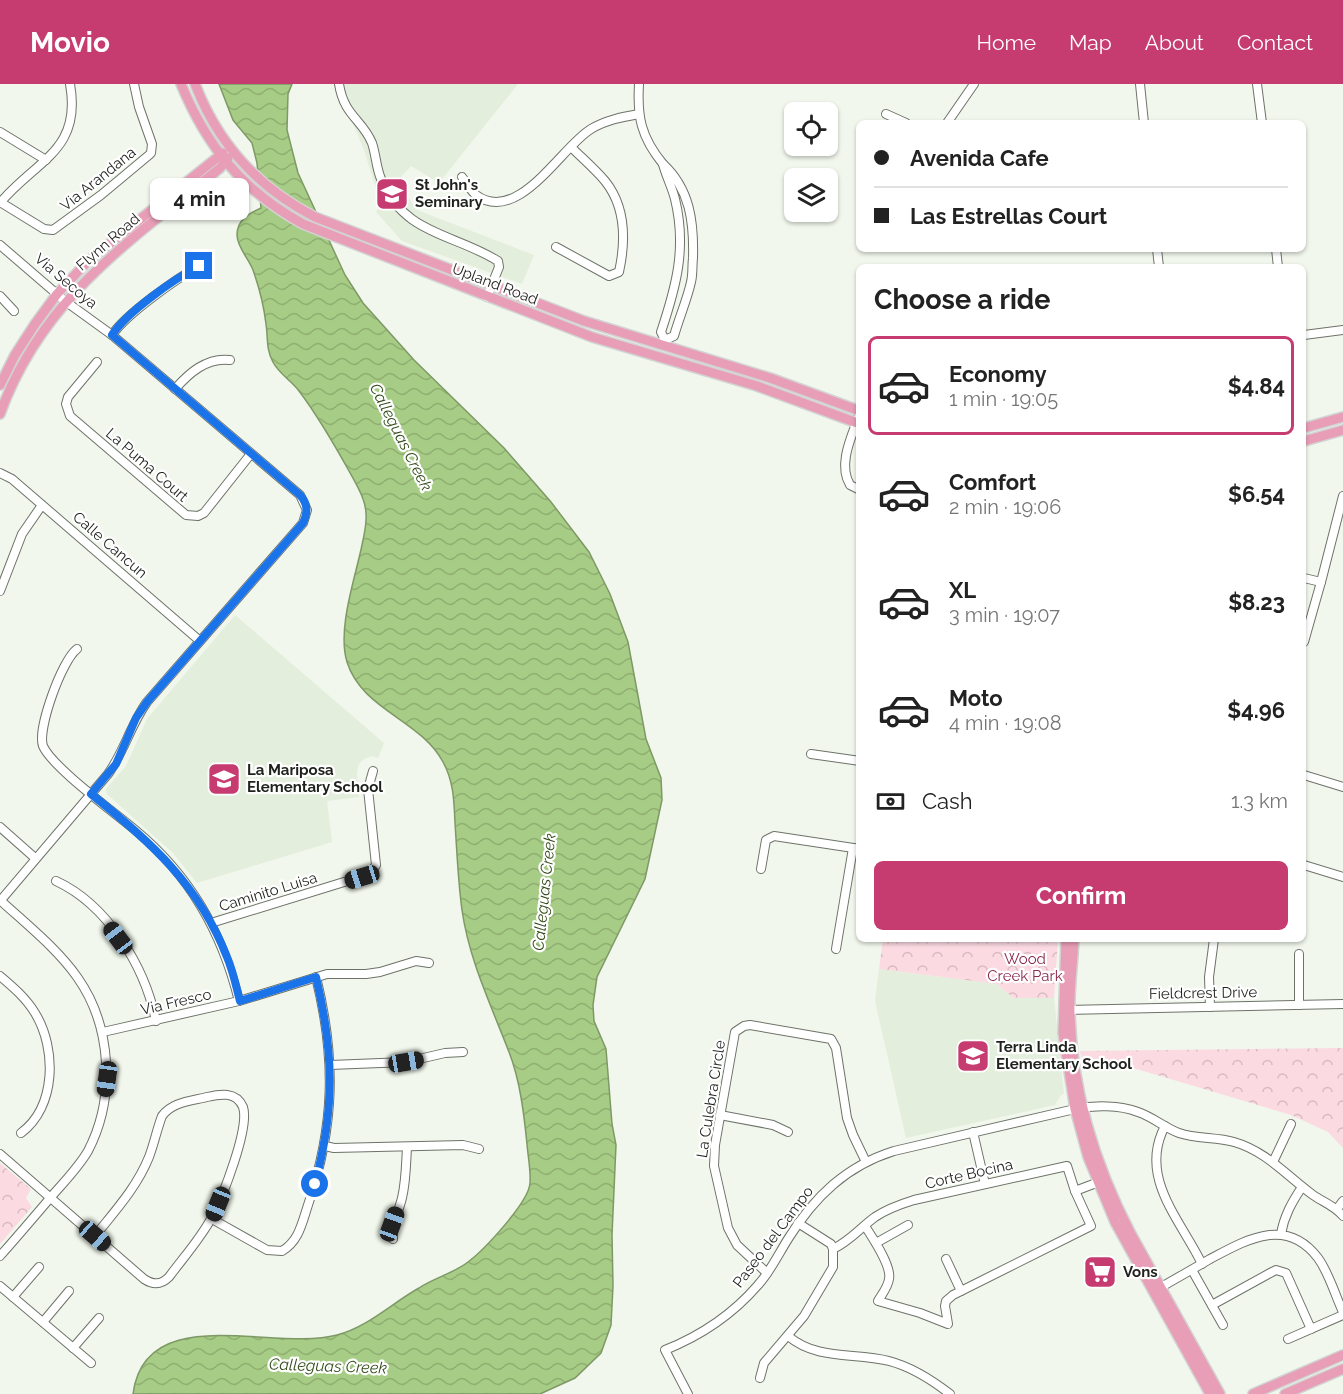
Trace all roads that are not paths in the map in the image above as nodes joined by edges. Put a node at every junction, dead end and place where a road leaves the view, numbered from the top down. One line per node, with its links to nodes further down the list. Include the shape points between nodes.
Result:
1 (70, 84): 20 (street, via 73,111 69,126 57,150)
2 (134, 84): 24 (street, Via Arandana, via 152,144 149,155 58,229 44,229)
3 (181, 84): 19 (main road, Upland Road)
4 (195, 84): 18 (main road, Upland Road)
5 (339, 84): 28 (street, via 344,105 367,134 389,194 419,225 498,261)
6 (639, 84): 10 (street)
7 (974, 84): 13 (street)
8 (1140, 84): 14 (street)
9 (1257, 84): 15 (street)
10 (639, 114): 17 (street, via 589,130); 22 (street, via 646,140)
11 (886, 114): 12 (street)
12 (899, 120)
13 (949, 120)
14 (1144, 120)
15 (1262, 120)
16 (0, 132): 20 (street)
17 (571, 147): 23 (street, via 532,188 510,200 492,201 476,195); 26 (street, via 605,182 620,209 625,246 619,272 609,276)
18 (231, 150): 19 (main road, Flynn Road); 21 (main road); 28 (main road, Upland Road, via 252,175 290,204 335,226)
19 (219, 154): 21 (main road, Upland Road); 29 (main road, Flynn Road, via 88,261)
20 (46, 160): 24 (street)
21 (227, 162): 30 (main road, Upland Road, via 252,188 290,216 337,239); 32 (main road, Flynn Road, via 99,267)
22 (663, 164): 22 (street, via 674,196 679,239 678,277 661,332 664,340 674,336 692,281 693,238 685,193)
23 (462, 177)
24 (0, 202)
25 (0, 245): 29 (street, Via Secoya)
26 (556, 247)
27 (199, 266): 35 (street, via 134,313)
28 (492, 286): 30 (street); 41 (main road, Upland Road, via 615,332 770,378)
29 (57, 294): 32 (street, Via Secoya); 39 (main road, Flynn Road, via 15,355)
30 (488, 297): 44 (main road, Upland Road, via 592,337 757,386)
31 (1, 298): 33 (street)
32 (65, 301): 35 (street, Via Secoya); 42 (main road, Flynn Road, via 23,362)
33 (14, 311)
34 (1343, 330): 36 (street)
35 (112, 335): 40 (street, Via Secoya)
36 (1306, 335)
37 (230, 360): 40 (street, via 208,362)
38 (97, 362): 49 (street, La Puma Court, via 68,397 70,416 186,515 204,513)
39 (0, 385)
40 (175, 389): 49 (street, Via Secoya)
41 (856, 410)
42 (0, 414)
43 (1343, 417): 45 (main road)
44 (856, 422)
45 (1306, 427)
46 (856, 428): 51 (street, via 845,472 850,485)
47 (1343, 430): 48 (main road)
48 (1306, 440)
49 (250, 455): 58 (street, Via Secoya, via 300,495 306,515)
50 (0, 473): 53 (street, Calle Cancun)
51 (856, 488)
52 (1343, 496): 55 (street)
53 (42, 505): 56 (street, via 22,534); 58 (street, Calle Cancun)
54 (1306, 578): 55 (street)
55 (1321, 582): 57 (street)
56 (0, 591)
57 (1306, 635)
58 (200, 641): 65 (street, via 142,710 116,764)
59 (76, 650): 65 (street, via 64,664 42,724 41,739 51,757)
60 (811, 754): 61 (street)
61 (856, 760)
62 (372, 771): 74 (street, Caminito Luisa, via 368,789 376,865 370,874)
63 (1306, 776): 64 (street)
64 (1343, 787)
65 (91, 794): 68 (street); 74 (street, via 167,860 194,892)
66 (0, 827): 68 (street)
67 (856, 848): 70 (street, via 774,836 764,844); 78 (street)
68 (35, 858): 73 (street)
69 (1306, 866): 71 (street)
70 (761, 869)
71 (1343, 877)
72 (56, 881): 88 (street, via 92,906 118,938 143,978)
73 (0, 900): 89 (street, via 73,972 93,1002)
74 (211, 923): 83 (street, via 227,957)
75 (1066, 942): 87 (main road)
76 (1074, 942): 87 (main road)
77 (1214, 942): 86 (street)
78 (836, 948)
79 (1299, 954): 85 (street)
80 (429, 963): 81 (street, Via Fresco, via 416,961 380,972)
81 (316, 977): 83 (street, Via Fresco); 91 (street)
82 (1, 979): 98 (street, via 34,1011 48,1048 45,1096 31,1125)
83 (240, 1001): 88 (street, Via Fresco)
84 (1343, 1004): 85 (street, Fieldcrest Drive)
85 (1299, 1005): 86 (street, Fieldcrest Drive)
86 (1210, 1007): 87 (street, Fieldcrest Drive)
87 (1066, 1010): 92 (main road, via 1066,1060)
88 (156, 1021): 89 (street, Via Fresco)
89 (103, 1032): 109 (street, via 107,1079 101,1118 87,1152)
90 (463, 1052): 91 (street, via 406,1062)
91 (330, 1065): 99 (street)
92 (1079, 1108): 95 (street, Paseo del Campo, via 1128,1109); 97 (street, Paseo del Campo); 105 (main road, via 1088,1157)
93 (720, 1115): 96 (street, via 773,1125); 103 (street, La Culebra Circle, via 738,1029 750,1025 825,1037 836,1048 847,1118); 127 (street, La Culebra Circle, via 714,1166 728,1228 738,1245)
94 (1291, 1124): 104 (street)
95 (1165, 1126): 104 (street, Paseo del Campo, via 1179,1133 1232,1141); 124 (street, via 1156,1148 1158,1182)
96 (788, 1132)
97 (973, 1132): 103 (street, Paseo del Campo, via 894,1151); 106 (street)
98 (21, 1133)
99 (325, 1146): 100 (street); 113 (street, via 296,1240 282,1251 267,1250)
100 (407, 1147): 101 (street, via 463,1145); 119 (street, via 405,1183 392,1224)
101 (479, 1149)
102 (0, 1154): 109 (street)
103 (866, 1162): 114 (street, Paseo del Campo, via 824,1192)
104 (1273, 1162): 107 (street, Paseo del Campo)
105 (1101, 1181): 108 (street); 129 (main road, via 1115,1222)
106 (985, 1184): 108 (street, Corte Bocina, via 1067,1166); 116 (street, Corte Bocina, via 900,1204)
107 (1302, 1187): 111 (street, Paseo del Campo); 117 (street, via 1287,1212)
108 (1075, 1191): 131 (street, via 1091,1226)
109 (50, 1198): 118 (street); 122 (street)
110 (1343, 1201): 111 (street)
111 (1337, 1209): 112 (street, Paseo del Campo)
112 (1343, 1216)
113 (212, 1219): 118 (street, via 169,1277 159,1283 144,1279); 118 (street, via 238,1150 243,1118 243,1107 231,1095 220,1094 166,1110 140,1176)
114 (798, 1223): 121 (street, via 822,1237); 127 (street, Paseo del Campo)
115 (908, 1225): 120 (street)
116 (865, 1226): 120 (street); 121 (street, Corte Bocina)
117 (1281, 1234): 124 (street, via 1243,1241); 134 (street, via 1301,1242 1318,1258)
118 (95, 1236)
119 (393, 1239)
120 (876, 1243): 131 (street, via 890,1273 878,1301 948,1324 946,1301)
121 (833, 1249): 139 (street, via 833,1267)
122 (0, 1256)
123 (946, 1259): 131 (street)
124 (1202, 1264): 126 (street)
125 (39, 1267): 132 (street)
126 (1192, 1270): 129 (street); 133 (street)
127 (767, 1273): 146 (street, Paseo del Campo, via 728,1314 704,1331 664,1350)
128 (0, 1286): 132 (street)
129 (1157, 1289): 148 (main road); 149 (main road)
130 (69, 1291): 136 (street)
131 (961, 1291)
132 (13, 1297): 136 (street)
133 (1212, 1305): 137 (street); 138 (street, via 1281,1270 1286,1273)
134 (1343, 1314): 138 (street)
135 (99, 1318): 141 (street)
136 (43, 1322): 141 (street)
137 (1223, 1325)
138 (1311, 1329): 140 (street)
139 (788, 1336): 145 (street, via 764,1363); 147 (street, via 806,1349 820,1353 876,1359 906,1367)
140 (1288, 1339)
141 (73, 1348): 143 (street)
142 (1343, 1355): 150 (main road)
143 (91, 1363)
144 (1343, 1369): 151 (main road)
145 (760, 1378)
146 (688, 1394)
147 (950, 1394)
148 (1210, 1394)
149 (1220, 1394)
150 (1253, 1394)
151 (1286, 1394)

